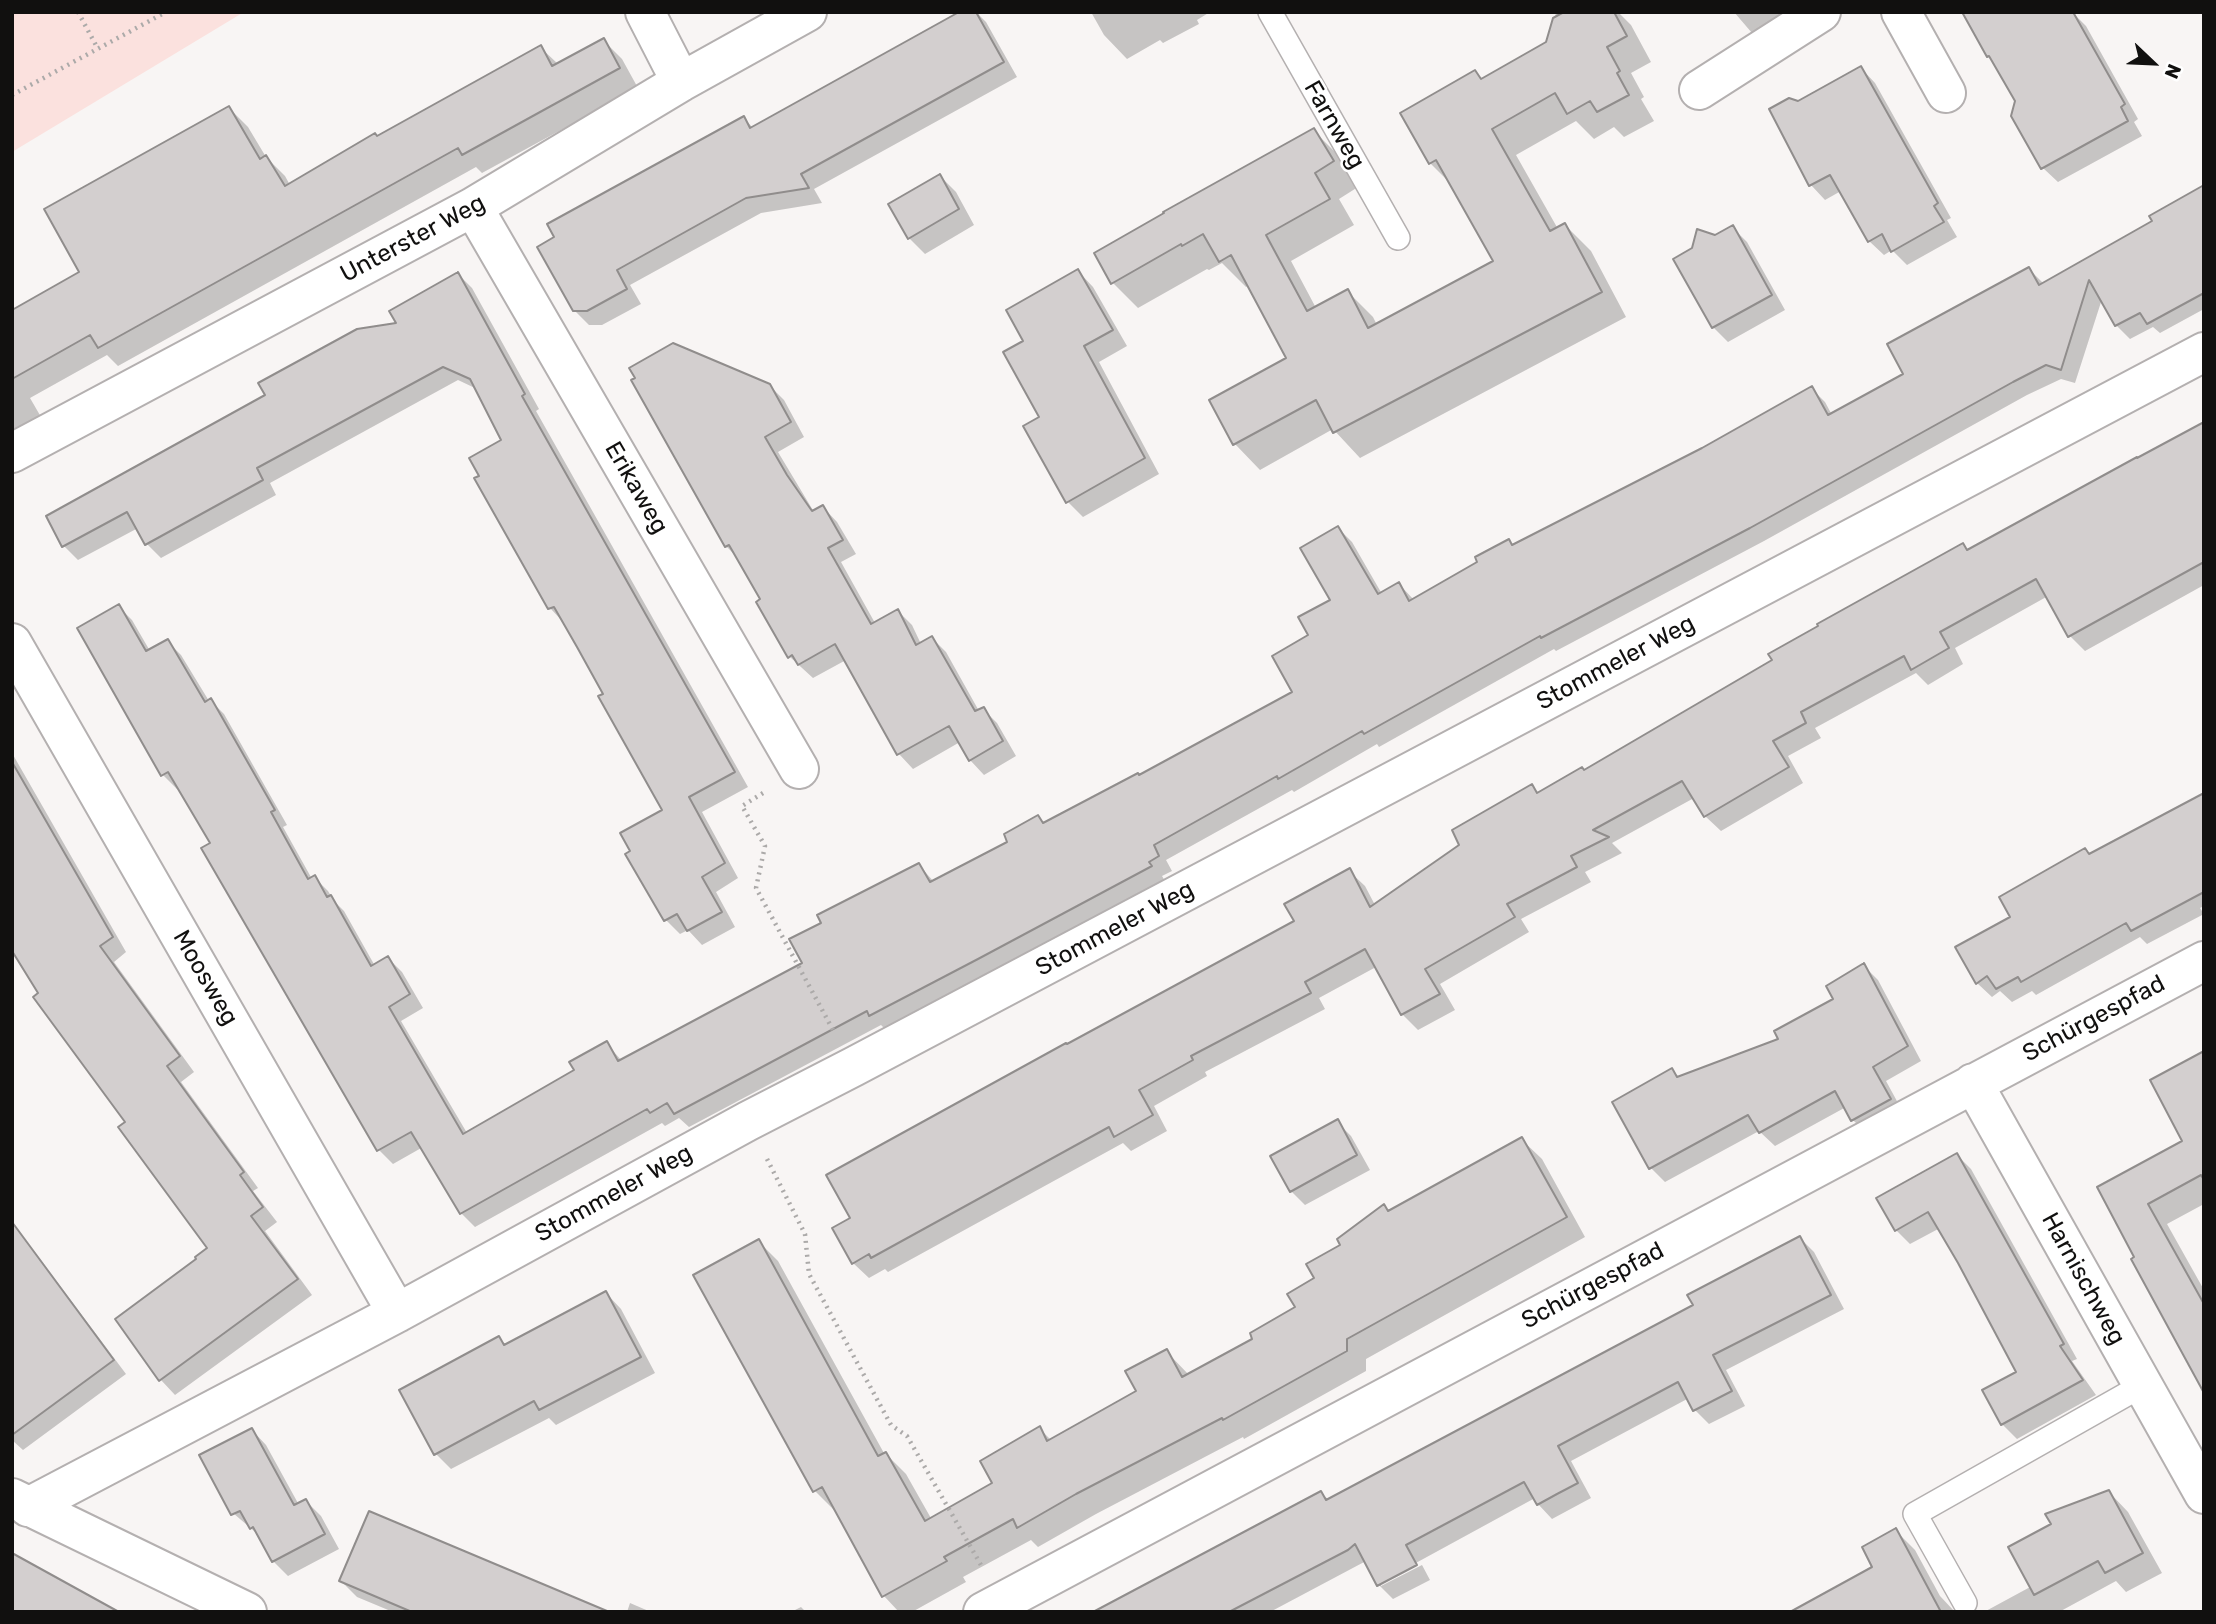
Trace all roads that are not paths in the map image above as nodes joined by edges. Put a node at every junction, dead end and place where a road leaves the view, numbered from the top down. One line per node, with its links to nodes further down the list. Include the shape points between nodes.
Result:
1 (645, 12): 6 (street)
2 (807, 12): 6 (street, Unterster Weg)
3 (1270, 12): 10 (lane, Farnweg)
4 (1821, 12): 7 (street)
5 (1901, 12): 8 (street)
6 (681, 82): 9 (street, Unterster Weg)
7 (1699, 90)
8 (1946, 93)
9 (473, 207): 12 (street, Unterster Weg); 14 (street, Erikaweg)
10 (1398, 238)
11 (2204, 352): 17 (street, Stommeler Weg, via 748,1121)
12 (12, 453)
13 (12, 643): 17 (street, Moosweg)
14 (799, 769)
15 (2204, 961): 16 (street, Schürgespfad)
16 (1973, 1083): 18 (street, Harnischweg); 22 (street, Schürgespfad)
17 (397, 1313): 20 (street, Stommeler Weg)
18 (2143, 1385): 19 (street, Harnischweg); 21 (lane, via 1915,1514)
19 (2200, 1479)
20 (20, 1503): 23 (street)
21 (1965, 1603)
22 (992, 1607)
23 (247, 1612)

